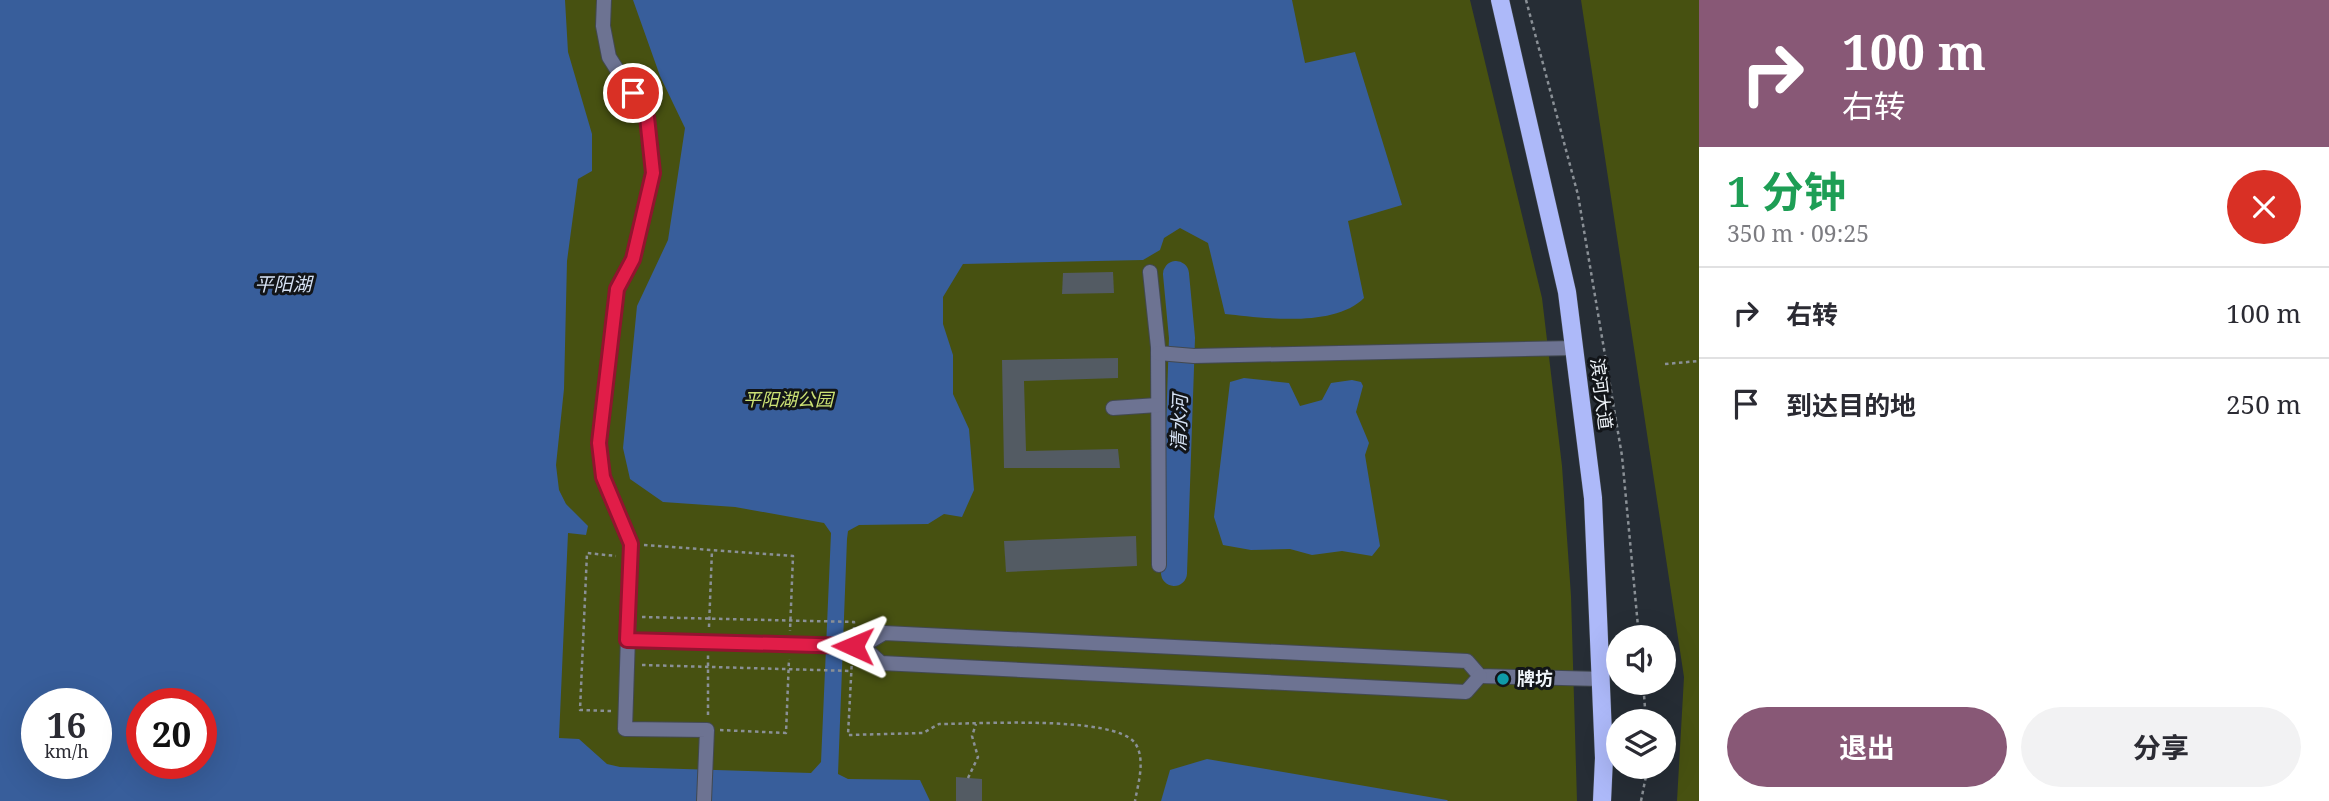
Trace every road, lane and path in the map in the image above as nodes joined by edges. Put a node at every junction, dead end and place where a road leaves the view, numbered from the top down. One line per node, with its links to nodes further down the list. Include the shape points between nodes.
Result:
1 (604, 0): 11 (street, via 603,26 610,57 647,117 653,173 633,259 617,289 599,443 603,477)
2 (1500, 0): 5 (main road, 滨河大道, via 1567,292)
3 (1525, 0): 15 (path, via 1578,195 1622,456)
4 (1150, 272): 6 (street)
5 (1574, 348): 6 (street); 23 (main road, 滨河大道, via 1593,498)
6 (1158, 354): 9 (street)
7 (1699, 361): 8 (path)
8 (1665, 364)
9 (1158, 405): 10 (street); 12 (street)
10 (1113, 408)
11 (630, 551): 13 (street); 14 (path, via 793,556); 24 (path, via 587,553 580,710)
12 (1158, 565)
13 (628, 617): 14 (path); 16 (street)
14 (790, 621): 17 (path); 18 (path, via 854,622)
15 (1638, 625)
16 (627, 640): 17 (street); 19 (street)
17 (789, 644): 18 (street); 20 (path)
18 (858, 646): 21 (path); 22 (street, via 884,633 1411,658 1466,661); 22 (street, via 881,663 1466,692)
19 (627, 665): 20 (path); 24 (street)
20 (789, 669): 21 (path); 26 (path, via 786,733)
21 (852, 671): 25 (path, via 848,735 923,733 939,724)
22 (1480, 676): 23 (street)
23 (1600, 679): 31 (main road, 滨河大道)
24 (625, 712): 26 (street, via 625,729)
25 (976, 724): 27 (path, via 972,736 978,757); 30 (path, via 1095,725 1121,731 1136,744 1141,763)
26 (707, 730): 29 (street)
27 (968, 778)
28 (1645, 779): 32 (path)
29 (704, 801)
30 (1135, 801)
31 (1602, 801)
32 (1641, 801)

